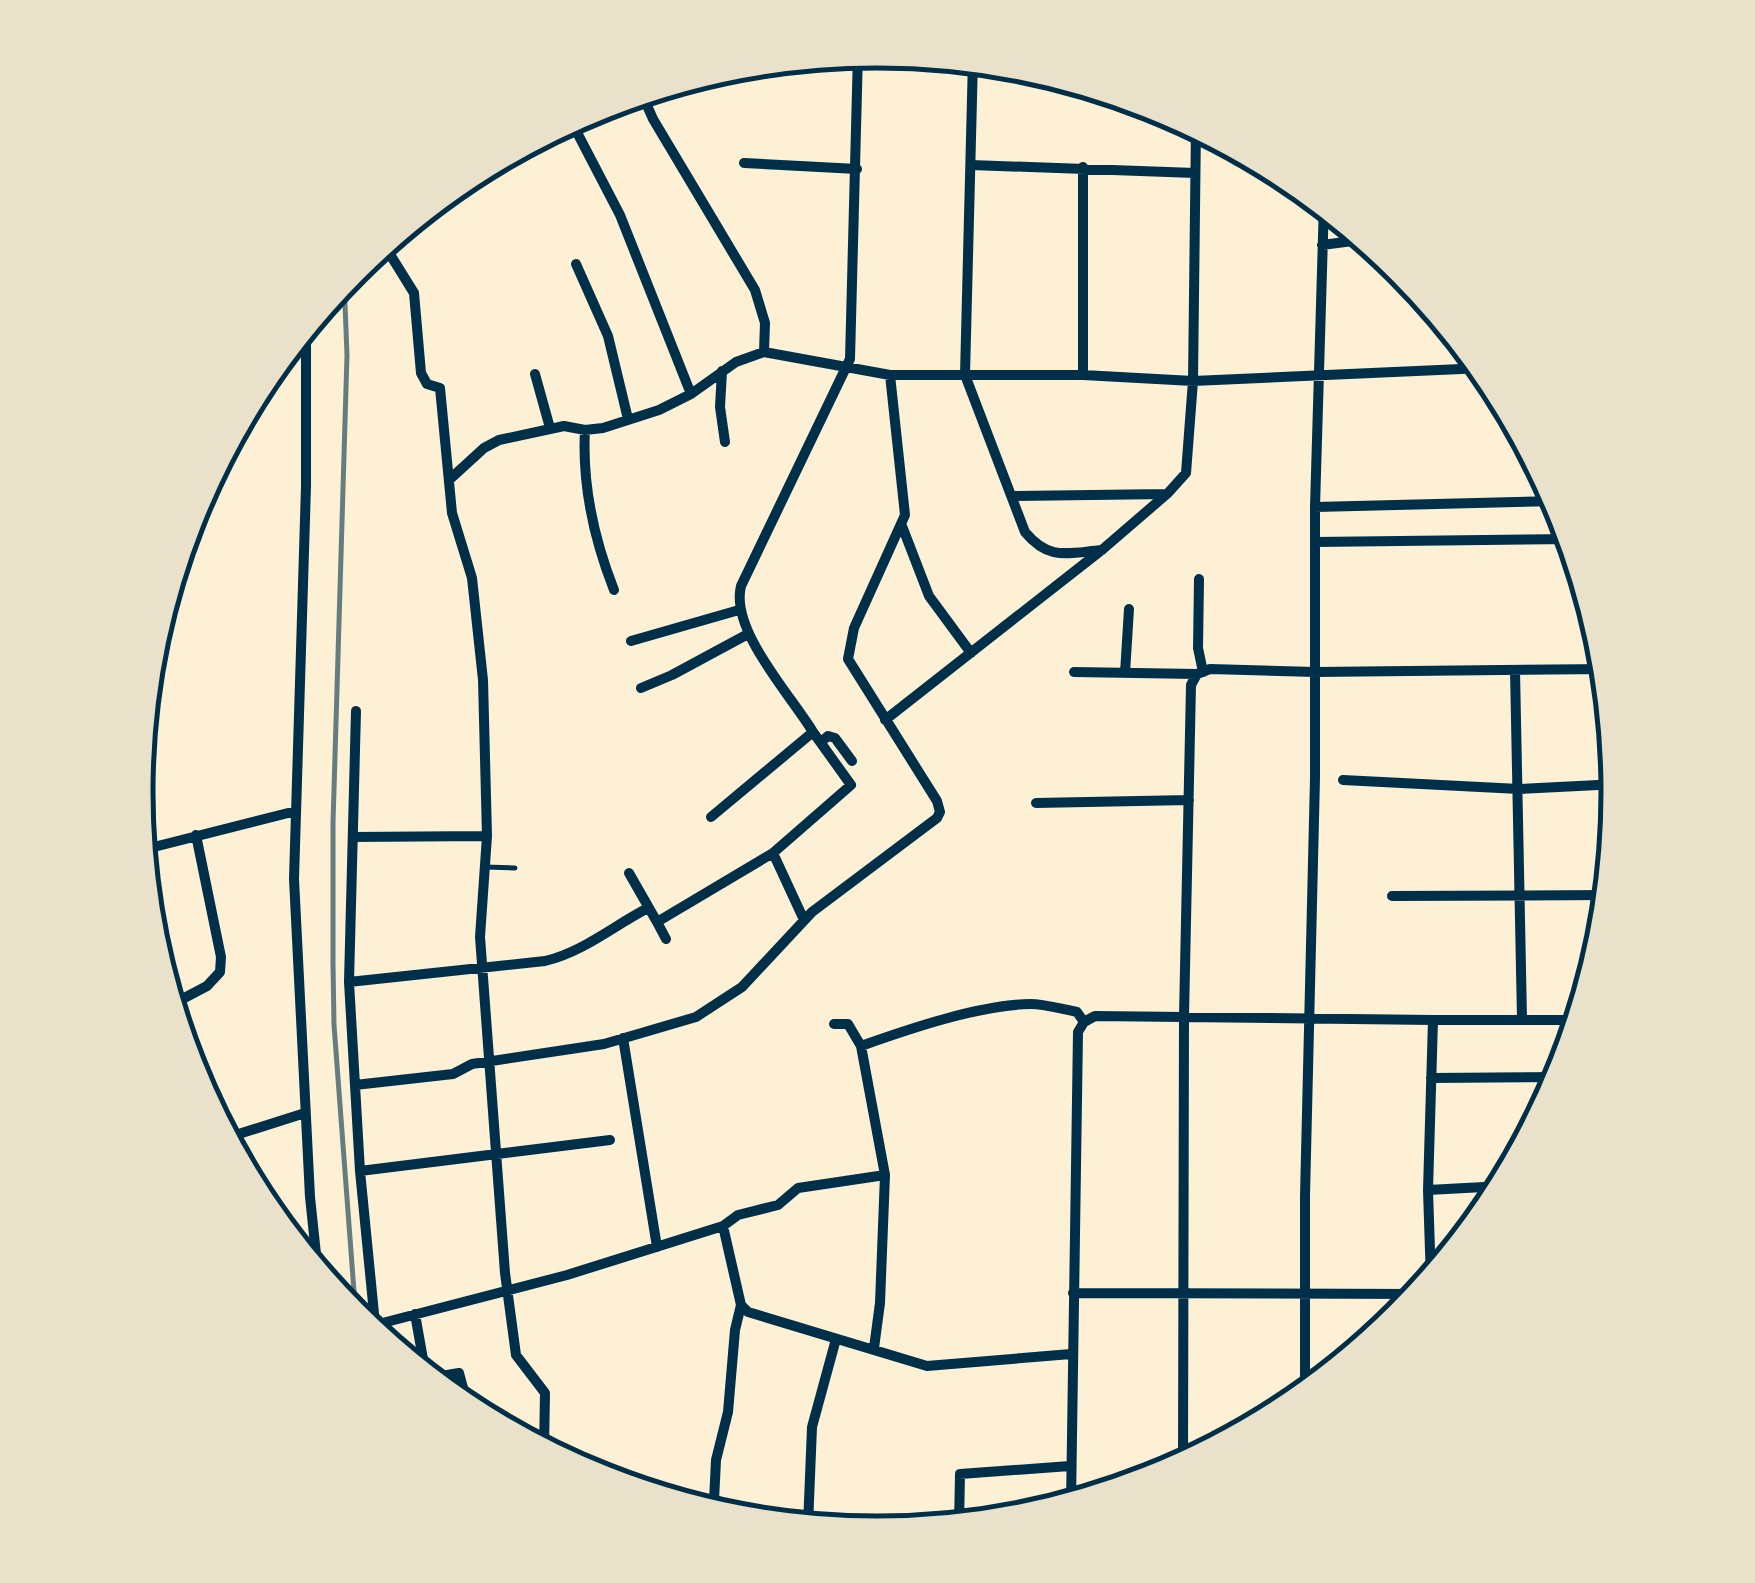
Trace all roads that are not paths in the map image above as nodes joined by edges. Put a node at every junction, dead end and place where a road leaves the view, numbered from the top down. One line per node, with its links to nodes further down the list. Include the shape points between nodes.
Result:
1 (858, 68): 9 (street)
2 (973, 74): 7 (street)
3 (647, 105): 17 (street, via 755,290)
4 (577, 133): 27 (street, via 620,214)
5 (1196, 141): 10 (street)
6 (744, 163): 9 (street)
7 (971, 164): 8 (street); 23 (street)
8 (1082, 167): 10 (street); 25 (street)
9 (857, 169): 18 (street)
10 (1195, 172): 26 (street)
11 (1323, 221): 13 (street)
12 (1348, 242): 13 (street)
13 (1322, 245): 21 (street)
14 (391, 256): 32 (street, via 414,294 421,373 440,388)
15 (576, 264): 28 (street, via 608,336)
16 (306, 347): 64 (street)
17 (764, 347): 18 (street); 20 (street)
18 (848, 368): 24 (street); 44 (street, via 741,586)
19 (1464, 369): 21 (street)
20 (722, 371): 27 (street); 31 (street)
21 (1319, 373): 26 (street); 36 (street)
22 (535, 374): 29 (street)
23 (965, 374): 24 (street); 25 (street); 34 (street)
24 (890, 375): 37 (street, via 906,504)
25 (1083, 375): 26 (street)
26 (1193, 381): 33 (street, via 1188,464)
27 (691, 394): 28 (street)
28 (628, 419): 30 (street)
29 (550, 428): 30 (street); 32 (street, via 499,440)
30 (585, 430): 42 (street, via 584,476)
31 (725, 442)
32 (449, 480): 67 (street, via 472,578)
33 (1168, 494): 34 (street); 40 (street)
34 (1014, 496): 40 (street, via 1025,532 1044,551)
35 (1540, 501): 36 (street)
36 (1315, 507): 39 (street)
37 (902, 526): 47 (street, via 929,596); 56 (street, via 848,651)
38 (1555, 538): 39 (street)
39 (1315, 542): 51 (street)
40 (1103, 550): 47 (street)
41 (1199, 579): 53 (street)
42 (614, 590)
43 (1128, 609): 52 (street)
44 (739, 610): 45 (street); 46 (street)
45 (748, 634): 54 (street); 57 (street)
46 (631, 641)
47 (971, 653): 56 (street)
48 (1515, 670): 49 (street); 51 (street); 61 (street)
49 (1591, 670)
50 (1074, 672): 52 (street)
51 (1315, 672): 53 (street); 85 (street)
52 (1125, 673): 53 (street)
53 (1200, 673): 62 (street, via 1191,685)
54 (641, 688)
55 (356, 711): 68 (street)
56 (885, 720): 78 (street, via 940,812)
57 (817, 737): 58 (street, via 835,738); 65 (street); 70 (street, via 851,785)
58 (852, 762)
59 (1343, 780): 61 (street)
60 (1602, 785): 61 (street)
61 (1519, 790): 74 (street)
62 (1189, 800): 63 (street); 84 (street)
63 (1036, 804)
64 (296, 811): 66 (street); 97 (street)
65 (711, 817)
66 (196, 835): 69 (street); 83 (street, via 220,972)
67 (488, 836): 68 (street); 71 (street)
68 (353, 837): 82 (street)
69 (156, 846)
70 (773, 853): 78 (street); 79 (street)
71 (485, 868): 72 (lane); 81 (street)
72 (515, 868)
73 (629, 873): 77 (street)
74 (1519, 895): 75 (street); 76 (street); 86 (street)
75 (1392, 896)
76 (1594, 896)
77 (648, 908): 79 (street); 81 (street, via 574,954)
78 (804, 920): 91 (street, via 742,987 696,1017)
79 (657, 922): 80 (street)
80 (666, 939)
81 (482, 970): 82 (street); 93 (street)
82 (349, 982): 96 (street)
83 (184, 999)
84 (1184, 1016): 85 (street); 89 (street, via 1095,1016); 111 (street)
85 (1309, 1018): 87 (street); 113 (street)
86 (1522, 1019): 87 (street); 88 (street)
87 (1433, 1020): 95 (street)
88 (1564, 1020)
89 (1084, 1022): 92 (street, via 1077,1012 1032,1004 924,1024); 110 (street, via 1078,1032)
90 (834, 1024): 92 (street, via 848,1024)
91 (623, 1038): 93 (street); 106 (street)
92 (860, 1046): 102 (street)
93 (490, 1063): 96 (street, via 454,1074); 100 (street)
94 (1542, 1077): 95 (street)
95 (1431, 1078): 104 (street)
96 (355, 1085): 101 (street)
97 (305, 1113): 98 (street); 107 (street)
98 (239, 1134)
99 (610, 1140): 100 (street)
100 (496, 1154): 101 (street); 109 (street)
101 (360, 1172): 115 (street)
102 (885, 1175): 105 (street, via 798,1188 778,1205); 119 (street)
103 (1484, 1187): 104 (street)
104 (1428, 1190): 108 (street)
105 (722, 1226): 106 (street); 114 (street)
106 (658, 1247): 109 (street)
107 (316, 1248)
108 (1430, 1260)
109 (508, 1289): 116 (street); 123 (street, via 516,1355 545,1393)
110 (1073, 1292): 111 (street); 121 (street)
111 (1182, 1294): 113 (street); 124 (street)
112 (1397, 1294): 113 (street)
113 (1304, 1296): 122 (street)
114 (741, 1305): 118 (street); 127 (street)
115 (371, 1308)
116 (415, 1314): 117 (street); 120 (street)
117 (387, 1324)
118 (836, 1338): 119 (street); 129 (street, via 812,1427)
119 (874, 1348): 121 (street, via 926,1366)
120 (423, 1354)
121 (1071, 1354): 125 (street)
122 (1305, 1375)
123 (544, 1434)
124 (1182, 1448)
125 (1070, 1466): 126 (street); 128 (street, via 960,1474)
126 (1071, 1489)
127 (714, 1497)
128 (959, 1510)
129 (809, 1512)

